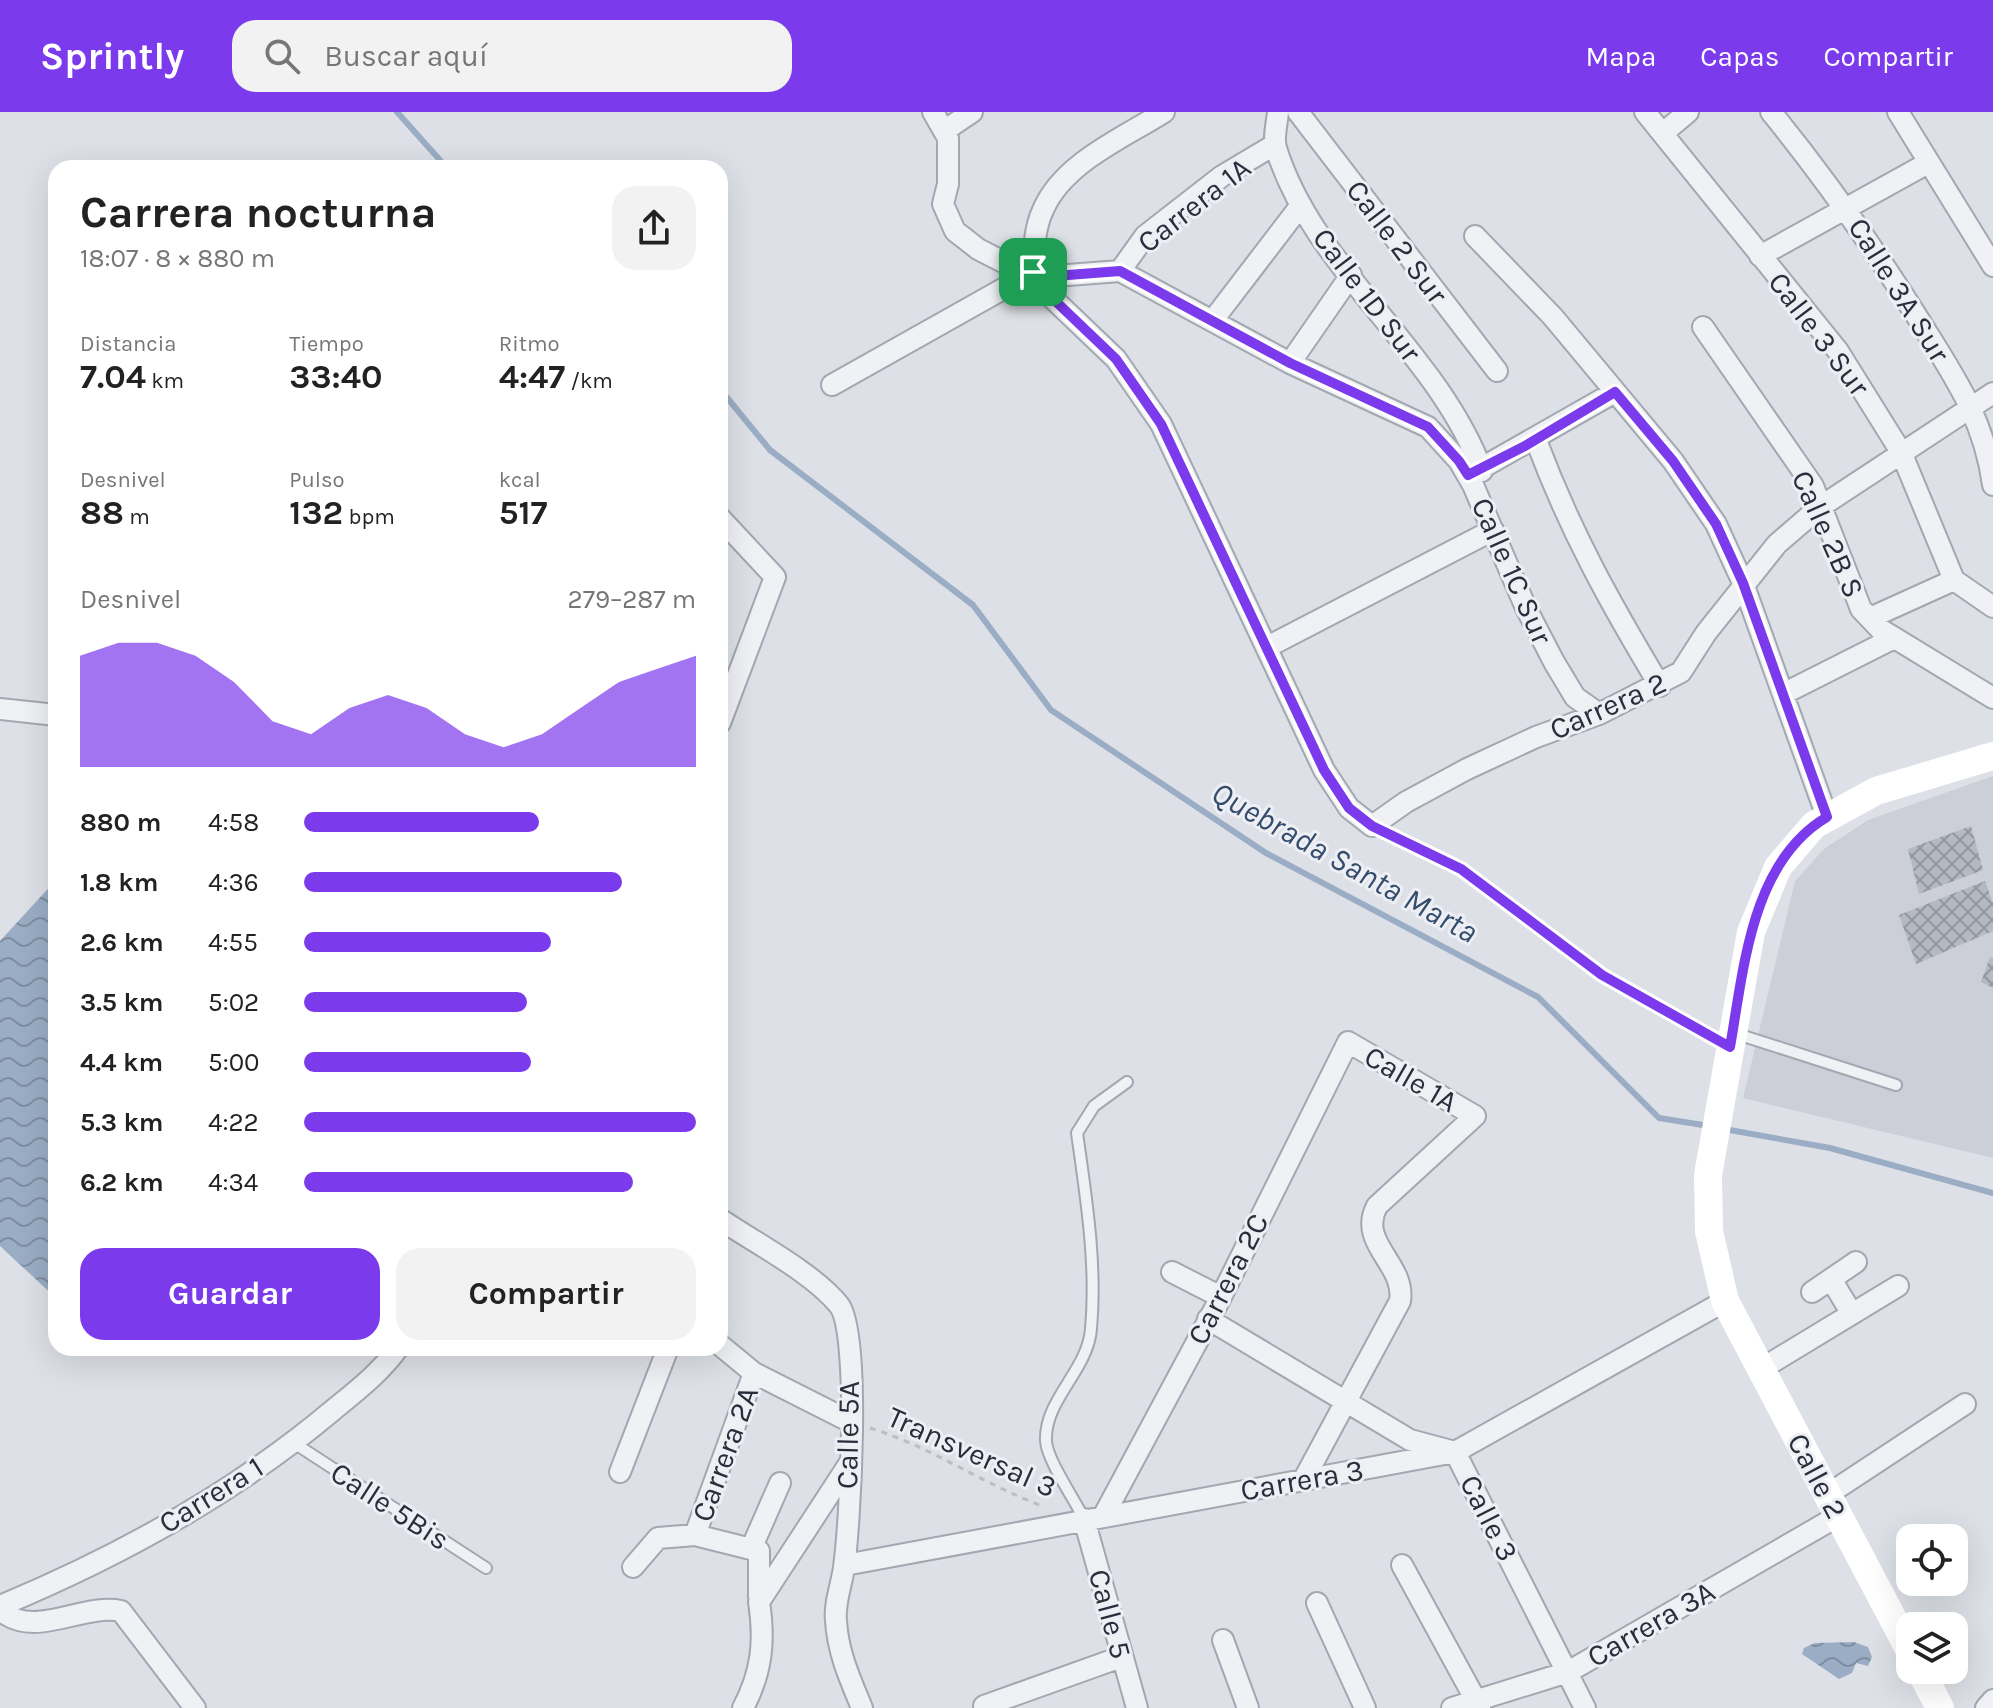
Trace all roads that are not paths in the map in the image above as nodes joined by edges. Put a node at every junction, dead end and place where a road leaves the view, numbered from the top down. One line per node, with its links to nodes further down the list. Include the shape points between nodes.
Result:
1 (933, 112): 10 (street)
2 (972, 112): 10 (street)
3 (1278, 112): 12 (street)
4 (1298, 112): 25 (street, Calle 2 Sur)
5 (1645, 112): 11 (street, Calle 3 Sur)
6 (1688, 112): 11 (street)
7 (1771, 112): 15 (street, Calle 3A Sur)
8 (1898, 112): 13 (street)
9 (1155, 114): 20 (street, via 1078,166 1044,207 1036,228)
10 (944, 131): 20 (street, via 949,160 943,204 955,231 978,249)
11 (1663, 133): 17 (street, Calle 3 Sur)
12 (1274, 145): 14 (street, Calle 1D Sur); 19 (street, Carrera 1A, via 1222,176 1145,236)
13 (1928, 163): 15 (street); 18 (street)
14 (1301, 205): 21 (street, Calle 1D Sur); 22 (street)
15 (1847, 208): 17 (street); 29 (street, Calle 3A Sur)
16 (1475, 236): 27 (street)
17 (1760, 256): 31 (street, Calle 3 Sur, via 1838,351)
18 (1993, 266)
19 (1120, 271): 20 (street, via 1055,276); 22 (street, Calle 1C Sur)
20 (1033, 272): 26 (street); 42 (street, via 1048,294 1127,372 1161,424)
21 (1351, 275): 24 (street); 32 (street, Calle 1D Sur, via 1450,402)
22 (1213, 320): 24 (street, Calle 1C Sur)
23 (1703, 327): 34 (street, Calle 2B S, via 1813,486)
24 (1290, 363): 32 (street, Calle 1C Sur, via 1428,427)
25 (1497, 371)
26 (832, 385)
27 (1615, 392): 30 (street); 38 (street, via 1673,461 1716,524)
28 (1993, 393): 29 (street, Carrera 2)
29 (1972, 406): 31 (street, Carrera 2); 33 (street, Calle 3A Sur, via 1989,453)
30 (1536, 440): 32 (street); 43 (street, via 1594,577)
31 (1901, 452): 34 (street, Carrera 2); 37 (street, Calle 3 Sur)
32 (1475, 473): 36 (street, Calle 1C Sur)
33 (1993, 485)
34 (1820, 507): 38 (street, Carrera 2); 40 (street, Calle 2B S, via 1861,609)
35 (728, 527): 46 (street, via 775,577)
36 (1493, 530): 42 (street); 49 (street, Calle 1C Sur, via 1554,662 1575,697)
37 (1954, 580): 39 (street); 40 (street)
38 (1743, 583): 43 (street, Carrera 2, via 1681,672); 44 (street)
39 (1993, 607)
40 (1870, 618): 41 (street, Calle 2B S)
41 (1894, 638): 44 (street); 45 (street, Calle 2B S)
42 (1269, 646): 49 (street, Carrera 2, via 1324,770 1349,808 1372,826 1467,769)
43 (1660, 686): 49 (street, Carrera 2)
44 (1783, 694): 51 (street)
45 (1993, 698)
46 (728, 702)
47 (0, 709): 48 (street)
48 (48, 714)
49 (1599, 714)
50 (1993, 756): 51 (main road, Calle 2, via 1876,791)
51 (1827, 817): 52 (main road, Calle 2, via 1778,867 1751,932)
52 (1731, 1040): 55 (lane); 63 (main road, Calle 2, via 1708,1175 1709,1231)
53 (1348, 1042): 62 (street, Carrera 2C); 71 (street, Calle 1A, via 1475,1116 1371,1216 1371,1232 1402,1290)
54 (1127, 1082): 81 (lane, via 1094,1106 1077,1133 1090,1222 1091,1330 1085,1358 1049,1419 1046,1444)
55 (1896, 1085)
56 (728, 1224): 73 (street, Calle 5A, via 841,1307 848,1333)
57 (1856, 1262): 59 (street)
58 (1172, 1272): 62 (street)
59 (1831, 1279): 61 (street); 64 (street)
60 (1898, 1286): 64 (street)
61 (1812, 1292)
62 (1221, 1297): 65 (street, Carrera 2C)
63 (1725, 1301): 69 (main road, Calle 2); 75 (street, Carrera 3)
64 (1852, 1314): 69 (street)
65 (1208, 1319): 71 (street, Calle 3); 81 (street, Carrera 2C)
66 (728, 1352): 70 (street)
67 (391, 1356): 74 (street, Carrera 1)
68 (665, 1356): 77 (street)
69 (1761, 1369): 80 (main road, Calle 2)
70 (754, 1373): 73 (street); 82 (street, Carrera 2A)
71 (1346, 1401): 75 (street, Calle 3, via 1410,1440); 78 (street)
72 (1965, 1404): 80 (street, Carrera 3A)
73 (851, 1422): 76 (street, Calle 5A)
74 (294, 1443): 87 (lane, Calle 5Bis); 90 (street, Carrera 1, via 85,1571)
75 (1455, 1452): 78 (street, Carrera 3); 94 (street, Calle 3)
76 (849, 1464): 84 (street, Calle 5A); 88 (street)
77 (620, 1472)
78 (1304, 1479): 81 (street, Carrera 3)
79 (780, 1483): 83 (street)
80 (1833, 1505): 91 (main road, Calle 2); 94 (street, Carrera 3A)
81 (1088, 1518): 84 (street, Carrera 3); 93 (street, Calle 5)
82 (695, 1535): 83 (street); 86 (street, via 658,1538)
83 (751, 1549): 88 (street, via 759,1551 762,1560)
84 (845, 1565): 101 (street, Calle 5A, via 835,1618 841,1659)
85 (1402, 1565): 97 (street)
86 (633, 1567)
87 (486, 1568)
88 (759, 1602): 100 (street, via 764,1634 760,1669)
89 (1317, 1603): 104 (street)
90 (0, 1608): 99 (street, via 10,1618 34,1623 103,1609 121,1611)
91 (1896, 1624)
92 (1223, 1640): 103 (street)
93 (1121, 1657): 98 (street); 102 (street, Calle 5)
94 (1568, 1672): 97 (street, Carrera 3A); 106 (street, Calle 3)
95 (1927, 1684): 107 (main road)
96 (1993, 1700): 108 (street)
97 (1478, 1704): 105 (street, Carrera 3A)
98 (984, 1706)
99 (195, 1708)
100 (743, 1708)
101 (862, 1708)
102 (1137, 1708)
103 (1248, 1708)
104 (1365, 1708)
105 (1452, 1708)
106 (1585, 1708)
107 (1940, 1708)
108 (1986, 1708)

